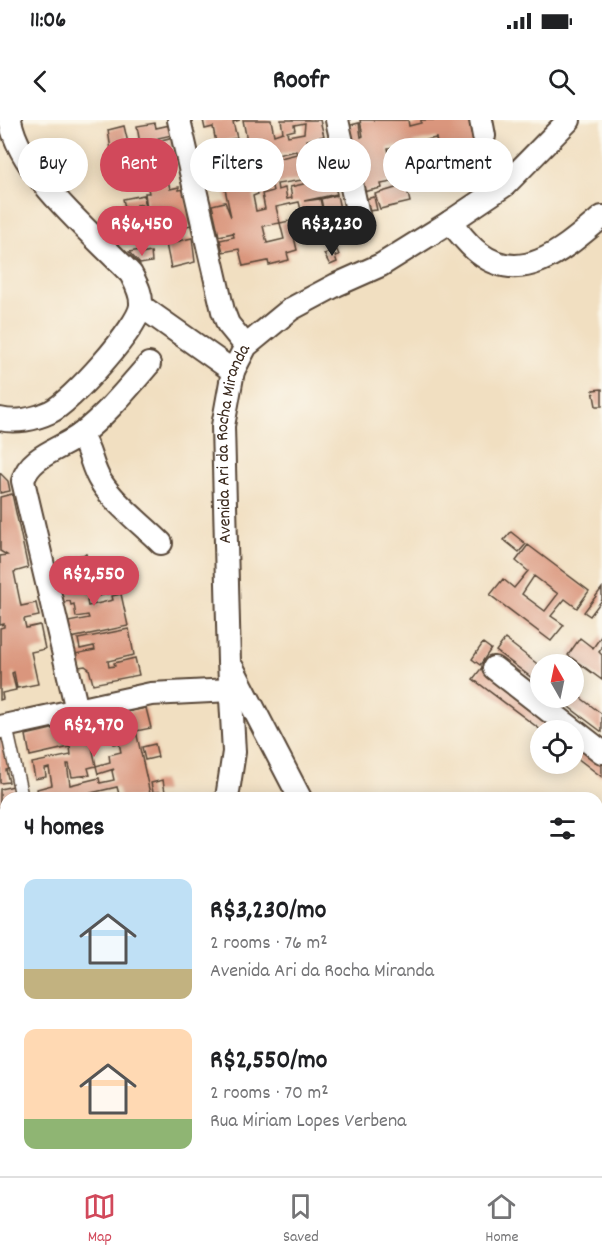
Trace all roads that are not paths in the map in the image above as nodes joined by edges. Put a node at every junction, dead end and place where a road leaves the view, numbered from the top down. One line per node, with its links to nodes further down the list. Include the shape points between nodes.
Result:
1 (10, 120): 8 (street, via 13,135 41,181 131,274)
2 (179, 120): 9 (street, via 223,311)
3 (337, 120): 6 (street)
4 (569, 120): 7 (street, Avenida Ari da Rocha Miranda, via 505,185)
5 (602, 217): 7 (street, via 553,257 526,266 504,266 479,253)
6 (359, 219)
7 (450, 222): 9 (street, Avenida Ari da Rocha Miranda, via 381,266 291,309)
8 (141, 306): 11 (street); 12 (street, via 136,323 70,399 29,419)
9 (246, 346): 11 (street, Avenida Ari da Rocha Miranda)
10 (149, 364): 13 (street)
11 (233, 371): 15 (street, Avenida Ari da Rocha Miranda, via 223,426)
12 (0, 419)
13 (80, 435): 14 (street, via 103,485); 18 (street, via 33,463 23,481)
14 (161, 543)
15 (229, 662): 17 (street, Avenida Ari da Rocha Miranda); 23 (street)
16 (494, 668): 20 (street)
17 (231, 690): 18 (street, via 151,694); 22 (street, Avenida Ari da Rocha Miranda, via 234,752)
18 (77, 710): 19 (street)
19 (3, 727): 21 (lane)
20 (602, 752)
21 (20, 792)
22 (228, 792)
23 (297, 792)

